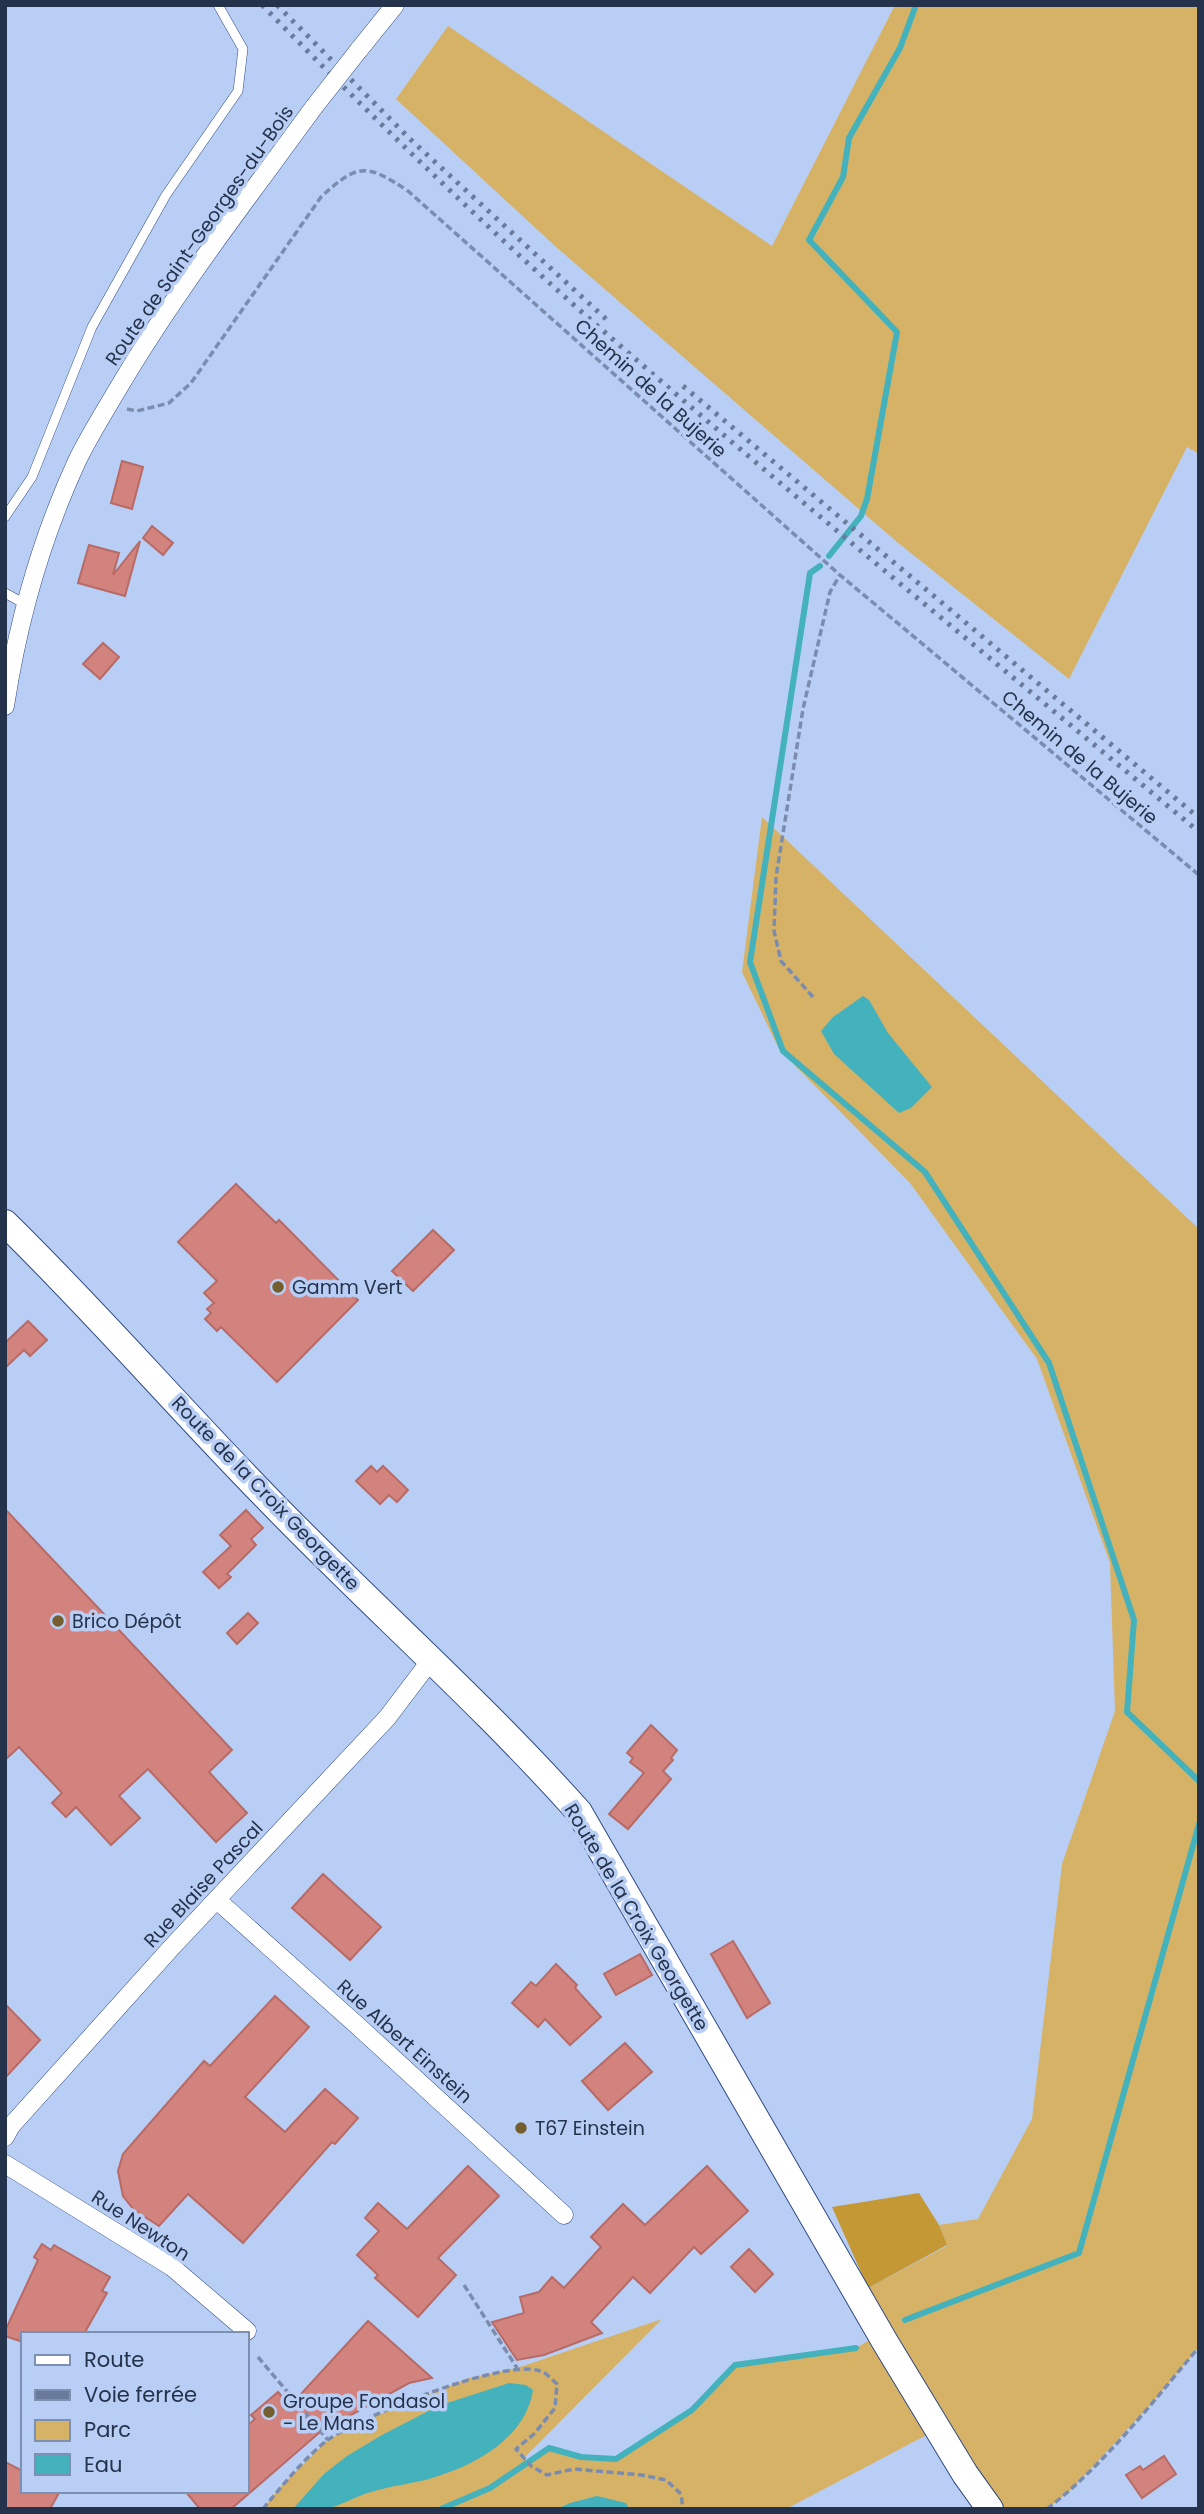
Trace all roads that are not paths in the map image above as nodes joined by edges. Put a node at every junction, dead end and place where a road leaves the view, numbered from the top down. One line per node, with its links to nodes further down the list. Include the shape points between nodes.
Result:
1 (218, 5): 3 (lane, via 243,49 238,91 166,195 92,327 32,477)
2 (395, 5): 5 (street, Route de Saint-Georges-du-Bois, bridge, via 314,107 136,359 78,458 55,510)
3 (5, 517)
4 (5, 593): 5 (lane)
5 (25, 604): 6 (street, Route de Saint-Georges-du-Bois)
6 (5, 706)
7 (5, 1223): 8 (street, Route de la Croix Georgette, via 265,1496)
8 (431, 1660): 9 (street, Rue Blaise Pascal, via 387,1717); 14 (street, Route de la Croix Georgette, via 579,1812 885,2342)
9 (217, 1900): 10 (street, Rue Blaise Pascal); 12 (street, Rue Albert Einstein)
10 (5, 2137)
11 (5, 2164): 13 (street, Rue Newton, via 172,2267)
12 (564, 2215)
13 (247, 2331)
14 (990, 2509)

